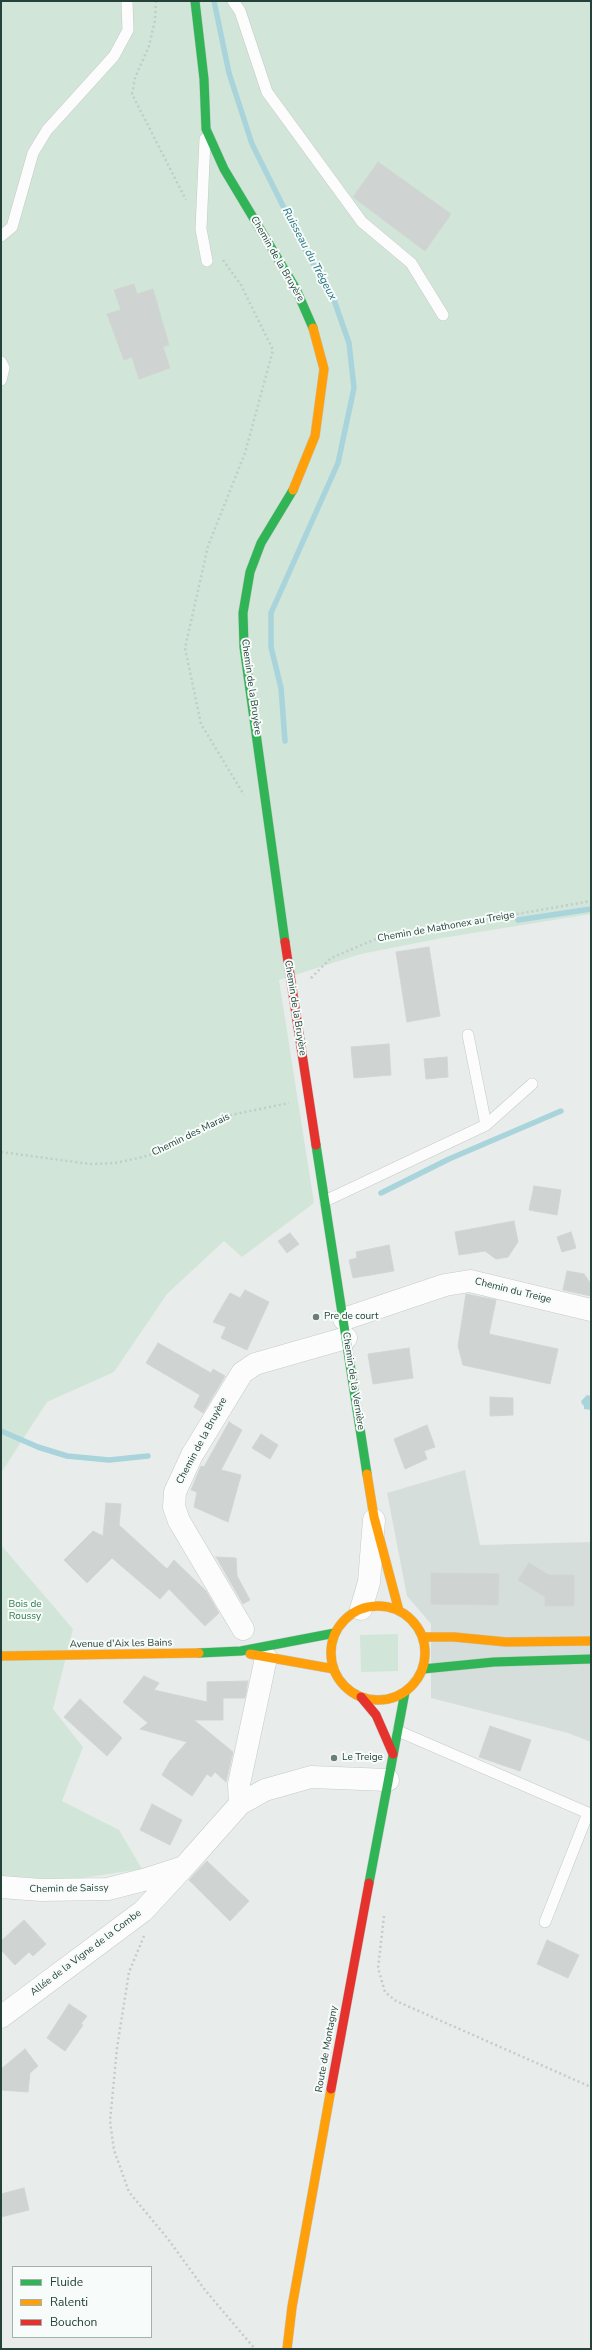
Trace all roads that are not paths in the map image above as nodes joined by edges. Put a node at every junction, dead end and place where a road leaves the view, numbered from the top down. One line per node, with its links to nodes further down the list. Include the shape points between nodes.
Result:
1 (127, 1): 5 (lane, via 128,30 114,56 47,130 33,153 12,227)
2 (195, 1): 4 (street, Chemin de la Bruyère, via 204,79)
3 (233, 1): 7 (lane, via 240,11 267,92 362,222 411,263)
4 (206, 129): 6 (lane, via 201,229); 13 (street, Chemin de la Bruyère, via 224,169 296,288 317,336 324,369 315,436 292,493 261,543 250,572 243,612 244,647 270,839)
5 (1, 236)
6 (207, 261)
7 (443, 315)
8 (1, 362): 9 (lane, via 4,368)
9 (1, 380)
10 (468, 1034): 12 (lane)
11 (532, 1084): 12 (lane)
12 (486, 1125): 13 (lane)
13 (325, 1201): 14 (street, Chemin de la Bruyère)
14 (328, 1222): 16 (street, Chemin de la Vernière)
15 (591, 1310): 16 (street, Chemin du Treige, via 470,1281 445,1285)
16 (345, 1328): 17 (street, Chemin de la Vernière); 20 (street, Chemin de la Bruyère, via 255,1364 242,1373 192,1455 175,1492 174,1507 179,1521)
17 (374, 1517): 18 (street, Chemin de la Vernière, via 369,1582); 19 (street, Chemin de la Vernière)
18 (361, 1609): 19 (street, via 377,1605); 21 (street, via 342,1622)
19 (399, 1611): 22 (street, via 416,1624)
20 (243, 1629)
21 (335, 1633): 24 (street); 28 (street, via 331,1651)
22 (423, 1637): 23 (street, via 506,1642); 29 (street)
23 (591, 1641)
24 (241, 1651): 25 (street, Avenue d'Aix les Bains, via 148,1655); 26 (street)
25 (1, 1656)
26 (266, 1658): 28 (street); 35 (street, via 239,1784)
27 (591, 1659): 29 (street, via 494,1662)
28 (334, 1669): 31 (street, via 340,1681)
29 (423, 1669): 30 (street, via 416,1682)
30 (405, 1692): 31 (street, via 391,1698 376,1700); 32 (street, Route de Montagny)
31 (362, 1697): 33 (street, via 376,1715)
32 (398, 1731): 33 (street, Route de Montagny); 38 (lane, via 588,1812)
33 (393, 1754): 34 (street, Route de Montagny)
34 (388, 1780): 35 (street, via 310,1777 265,1790); 40 (street, Route de Montagny)
35 (240, 1804): 36 (street)
36 (184, 1867): 37 (street, Chemin de Saissy, via 108,1889 41,1890); 39 (street, Allée de la Vigne de la Combe, via 143,1911)
37 (1, 1887)
38 (545, 1922)
39 (1, 2017)
40 (287, 2349)

